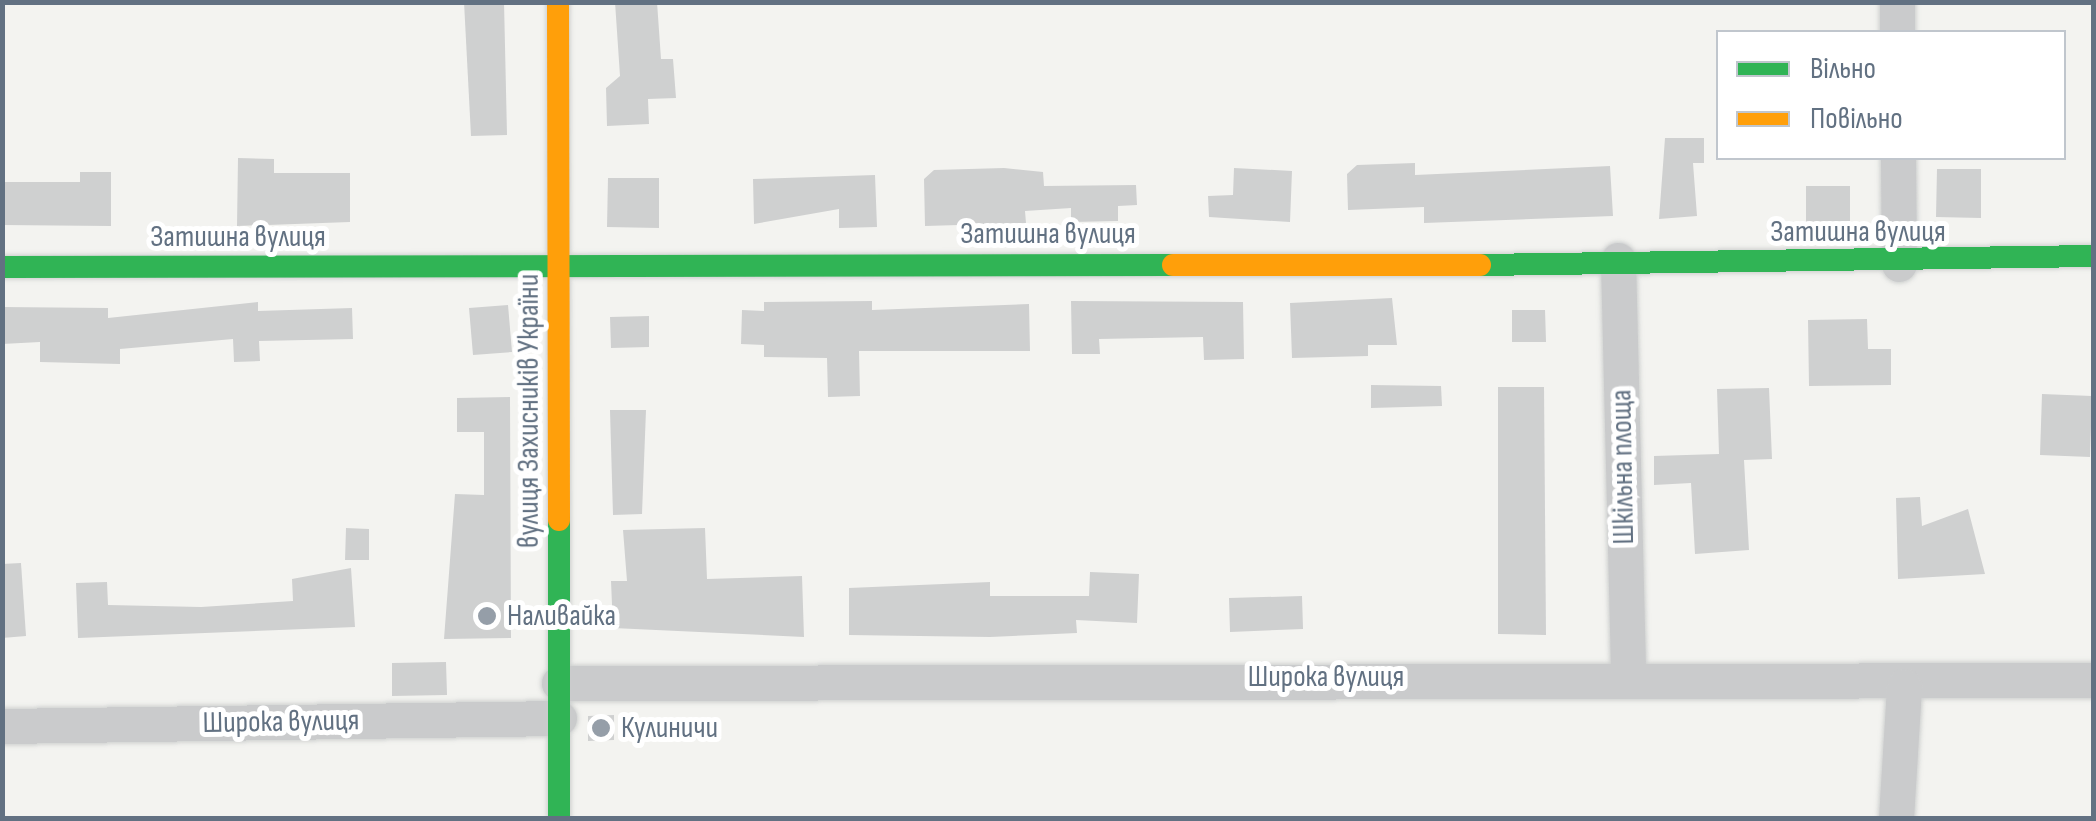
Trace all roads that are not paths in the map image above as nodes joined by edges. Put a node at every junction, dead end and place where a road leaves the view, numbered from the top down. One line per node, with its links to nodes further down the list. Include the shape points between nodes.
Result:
1 (558, 2): 8 (street, вулиця Захисників України)
2 (1897, 2): 3 (street)
3 (1898, 30)
4 (1898, 160): 7 (street)
5 (2094, 256): 7 (street, Затишна вулиця)
6 (1618, 260): 7 (street, Затишна вулиця); 8 (street, Затишна вулиця); 10 (street, Шкільна площа)
7 (1898, 264)
8 (558, 266): 9 (street, Затишна вулиця); 13 (street, вулиця Захисників України)
9 (2, 267)
10 (1628, 674): 12 (street, Широка вулиця); 13 (street, Широка вулиця)
11 (2094, 680): 12 (street, Широка вулиця)
12 (1904, 686): 16 (street)
13 (559, 701): 14 (street, Широка вулиця); 15 (street, вулиця Захисників України)
14 (2, 726)
15 (560, 818)
16 (1896, 818)

